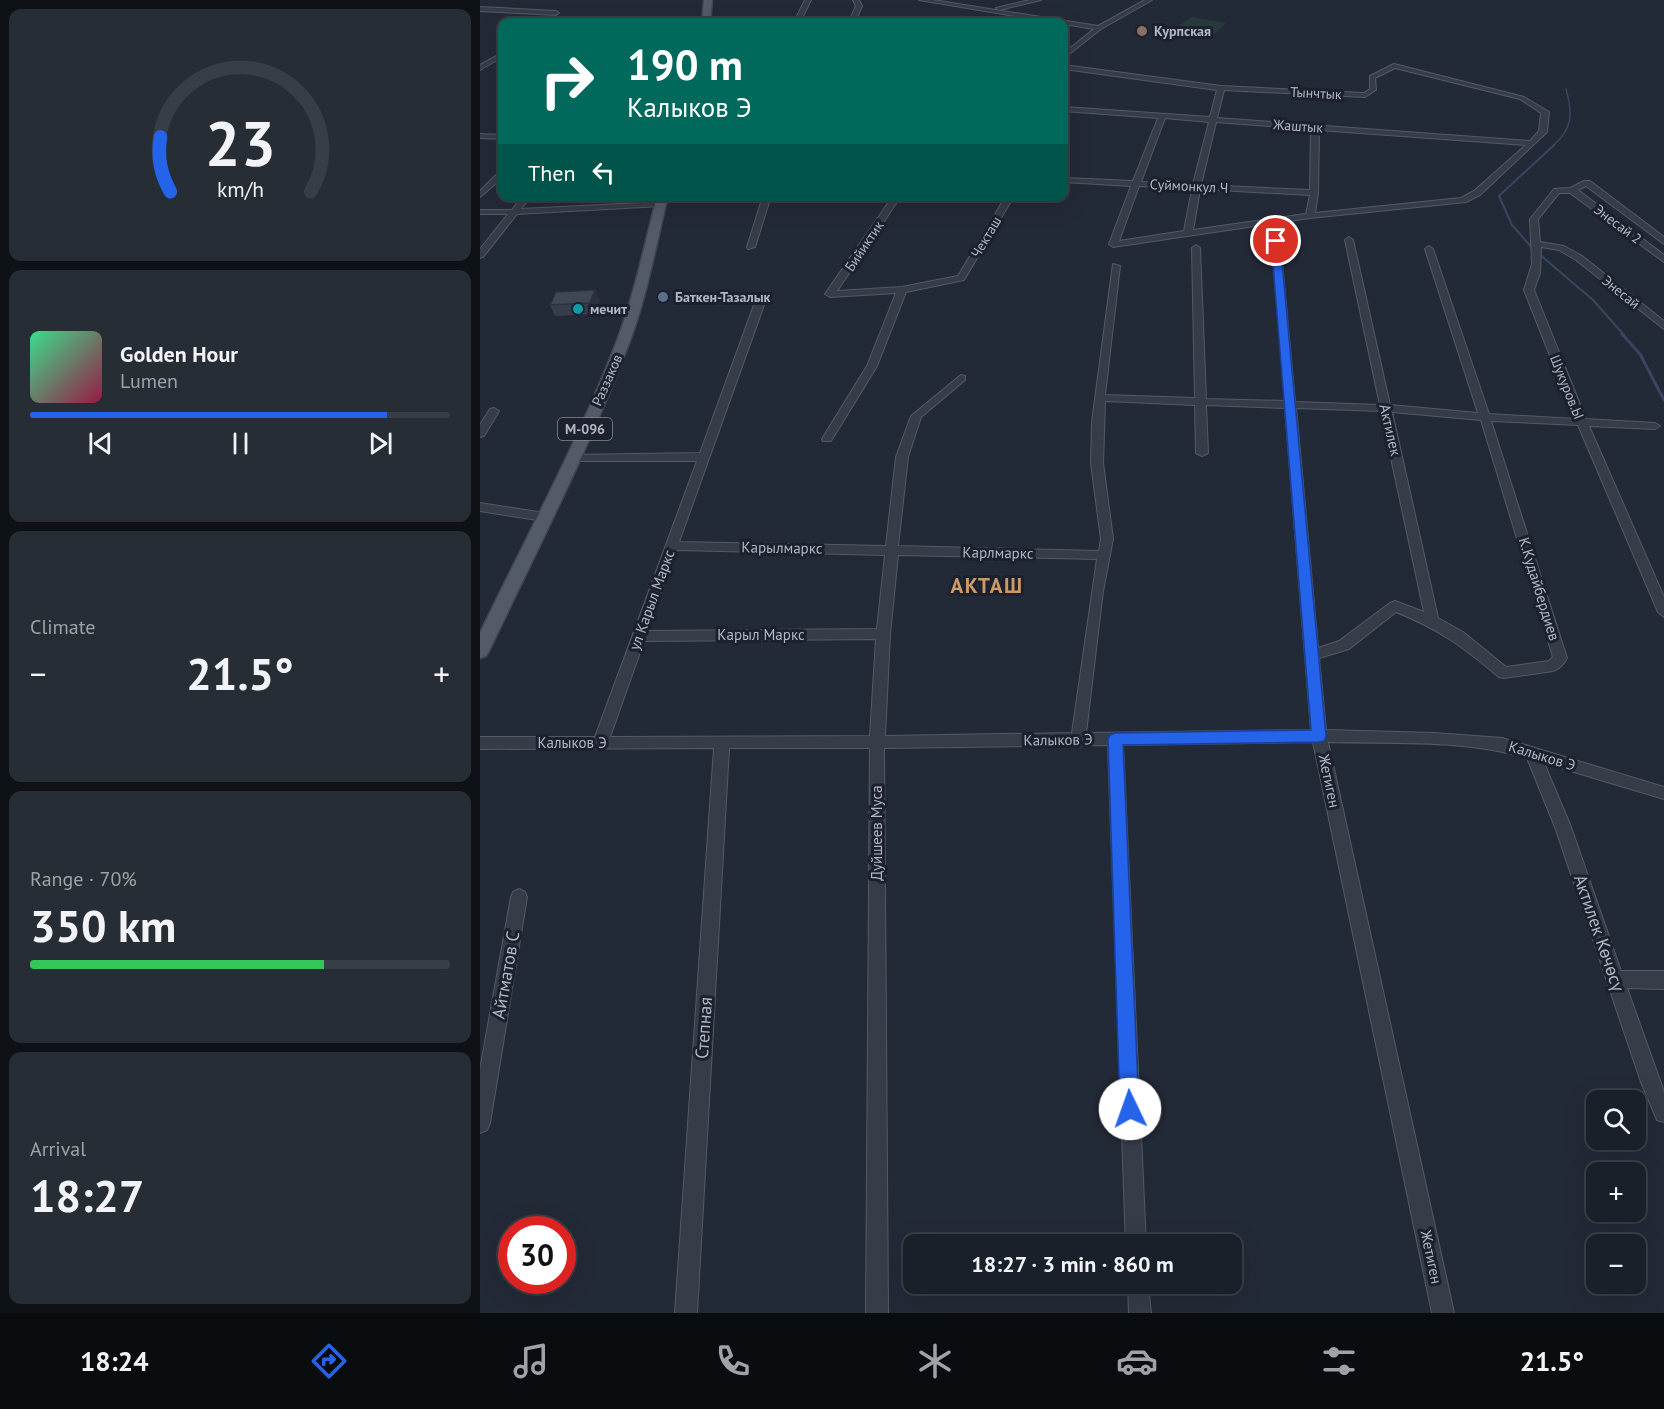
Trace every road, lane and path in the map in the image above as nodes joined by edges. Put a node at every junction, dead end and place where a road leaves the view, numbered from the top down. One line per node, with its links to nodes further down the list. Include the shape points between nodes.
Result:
1 (488, 0): 9 (street)
2 (708, 0): 12 (main road)
3 (808, 0): 13 (street)
4 (856, 0): 14 (street, via 859,6)
5 (921, 0): 8 (street)
6 (1038, 0): 10 (street)
7 (1149, 0): 17 (street)
8 (964, 3): 10 (street)
9 (480, 7): 11 (street, via 556,13)
10 (988, 10): 15 (street)
11 (548, 18)
12 (706, 18)
13 (799, 18)
14 (854, 18)
15 (1037, 18)
16 (1068, 23): 17 (street)
17 (1099, 28): 18 (street)
18 (1068, 53)
19 (480, 56): 20 (street)
20 (498, 56)
21 (498, 57): 23 (street)
22 (1068, 68): 24 (street, Тынчтык)
23 (480, 69)
24 (1221, 88): 27 (street); 31 (street, Тынчтык, via 1365,95 1373,90 1372,77 1394,66 1522,98 1545,112 1543,132)
25 (1068, 109): 26 (street, Жаштык)
26 (1161, 116): 27 (street, Жаштык); 34 (street)
27 (1213, 121): 28 (street, Жаштык); 35 (street)
28 (1315, 127): 31 (street, Жаштык); 37 (street)
29 (480, 136): 30 (street)
30 (498, 137)
31 (1533, 143): 47 (street, via 1478,193 1463,200)
32 (498, 178): 38 (street)
33 (1068, 180): 34 (street, Суймонкул Ч)
34 (1135, 184): 35 (street, Суймонкул Ч); 48 (street, via 1113,244)
35 (1196, 186): 37 (street, Суймонкул Ч); 48 (street)
36 (1572, 190): 51 (street, Шукуров.Ы, via 1587,183); 52 (street, Шукуров.Ы, via 1557,191 1534,219); 57 (street, Энесай 2)
37 (1314, 193): 47 (street)
38 (480, 195)
39 (524, 201): 46 (street)
40 (650, 201): 46 (street)
41 (662, 201): 75 (main road, Раззаков / М-096, via 629,325)
42 (765, 201): 53 (street)
43 (894, 201): 59 (street, Бийиктик, via 830,294)
44 (1007, 201): 59 (street, Чекташ, via 961,278)
45 (480, 212): 46 (street)
46 (516, 212): 56 (street)
47 (1310, 216): 48 (street)
48 (1188, 232)
49 (1349, 240): 66 (street, Актилек)
50 (1276, 241): 65 (street, Жетиген)
51 (1664, 241)
52 (1536, 244): 61 (street, Энесай, via 1561,248 1579,258); 69 (street, Шукуров.Ы, via 1536,276 1528,290)
53 (751, 247)
54 (1196, 248): 64 (street)
55 (1429, 249): 68 (street, К.Кудайбердиев)
56 (480, 255)
57 (1664, 259)
58 (1116, 266): 63 (street)
59 (902, 290): 72 (street, via 872,366)
60 (759, 305): 74 (street, ул Карыл Маркс)
61 (1664, 326)
62 (961, 378): 79 (street, Дуйшеев Муса, via 916,416 902,457)
63 (1099, 398): 64 (street); 80 (street, via 1097,463 1105,512)
64 (1200, 401): 65 (street); 73 (street)
65 (1292, 404): 66 (street); 86 (street, Жетиген)
66 (1384, 408): 68 (street); 82 (street, Актилек)
67 (494, 411): 71 (street)
68 (1485, 417): 69 (street); 82 (street, К.Кудайбердиев, via 1560,657 1552,666 1504,673 1458,636)
69 (1582, 422): 70 (street); 81 (street, Шукуров.Ы)
70 (1655, 426)
71 (480, 434)
72 (827, 438)
73 (1202, 453)
74 (704, 457): 75 (street); 78 (street, ул Карыл Маркс)
75 (573, 458): 77 (main road, Раззаков / М-096)
76 (480, 507): 77 (street)
77 (544, 517): 85 (main road, Раззаков / М-096)
78 (671, 546): 79 (street, Карылмаркс); 84 (street, ул Карыл Маркс)
79 (892, 550): 80 (street, Карлмаркс); 83 (street, Дуйшеев Муса)
80 (1104, 555): 88 (street)
81 (1664, 612)
82 (1432, 621): 86 (street, К.Кудайбердиев, via 1395,606 1344,645)
83 (883, 634): 84 (street, Карыл Маркс); 92 (street, Дуйшеев Муса)
84 (639, 636): 90 (street, ул Карыл Маркс)
85 (480, 651)
86 (1312, 655): 87 (street, Жетиген)
87 (1319, 736): 89 (street, Калыков Э); 94 (street, Калыков Э, via 1502,744); 106 (street, Жетиген)
88 (1078, 739): 89 (street, Калыков Э); 92 (street, Калыков Э)
89 (1115, 739): 101 (street)
90 (600, 742): 91 (street, Калыков Э); 93 (street, Калыков Э)
91 (722, 742): 92 (street, Калыков Э); 103 (street, Степная)
92 (877, 742): 104 (street, Дуйшеев Муса)
93 (480, 743)
94 (1533, 753): 95 (street, Калыков Э); 97 (street, Актилек Көчөсү, via 1563,827)
95 (1664, 793)
96 (519, 897): 100 (street, Айтматов С)
97 (1615, 980): 98 (street); 99 (street, Актилек Көчөсү)
98 (1664, 980)
99 (1664, 1113)
100 (480, 1123)
101 (1136, 1234)
102 (1139, 1294): 105 (street)
103 (686, 1313)
104 (877, 1313)
105 (1140, 1313)
106 (1443, 1313)

